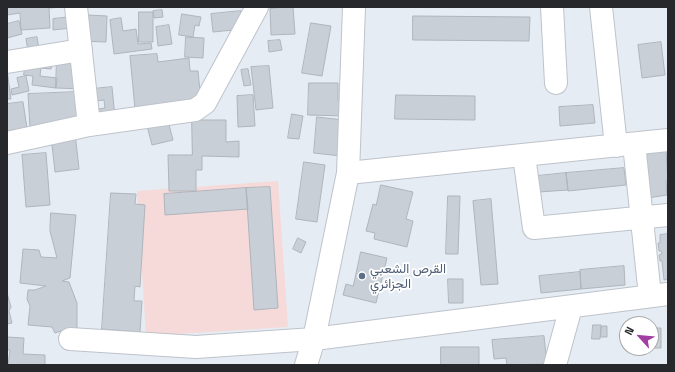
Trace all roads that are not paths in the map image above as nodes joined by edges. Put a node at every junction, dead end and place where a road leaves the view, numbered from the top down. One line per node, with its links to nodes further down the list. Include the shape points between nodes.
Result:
1 (76, 7): 6 (street)
2 (257, 7): 9 (street, via 205,103 195,110)
3 (354, 7): 14 (street)
4 (552, 7): 8 (street)
5 (601, 7): 12 (street)
6 (81, 50): 7 (street); 9 (street)
7 (7, 62)
8 (556, 83)
9 (89, 125): 11 (street)
10 (668, 140): 12 (street)
11 (7, 143)
12 (625, 145): 13 (street); 16 (street)
13 (524, 156): 14 (street); 16 (street, via 534,228)
14 (348, 173): 20 (street)
15 (668, 215): 16 (street)
16 (641, 217): 17 (street)
17 (659, 295): 18 (street)
18 (571, 306): 20 (street); 22 (street)
19 (70, 339): 20 (street, via 196,347)
20 (314, 339): 21 (street)
21 (306, 365)
22 (555, 365)

